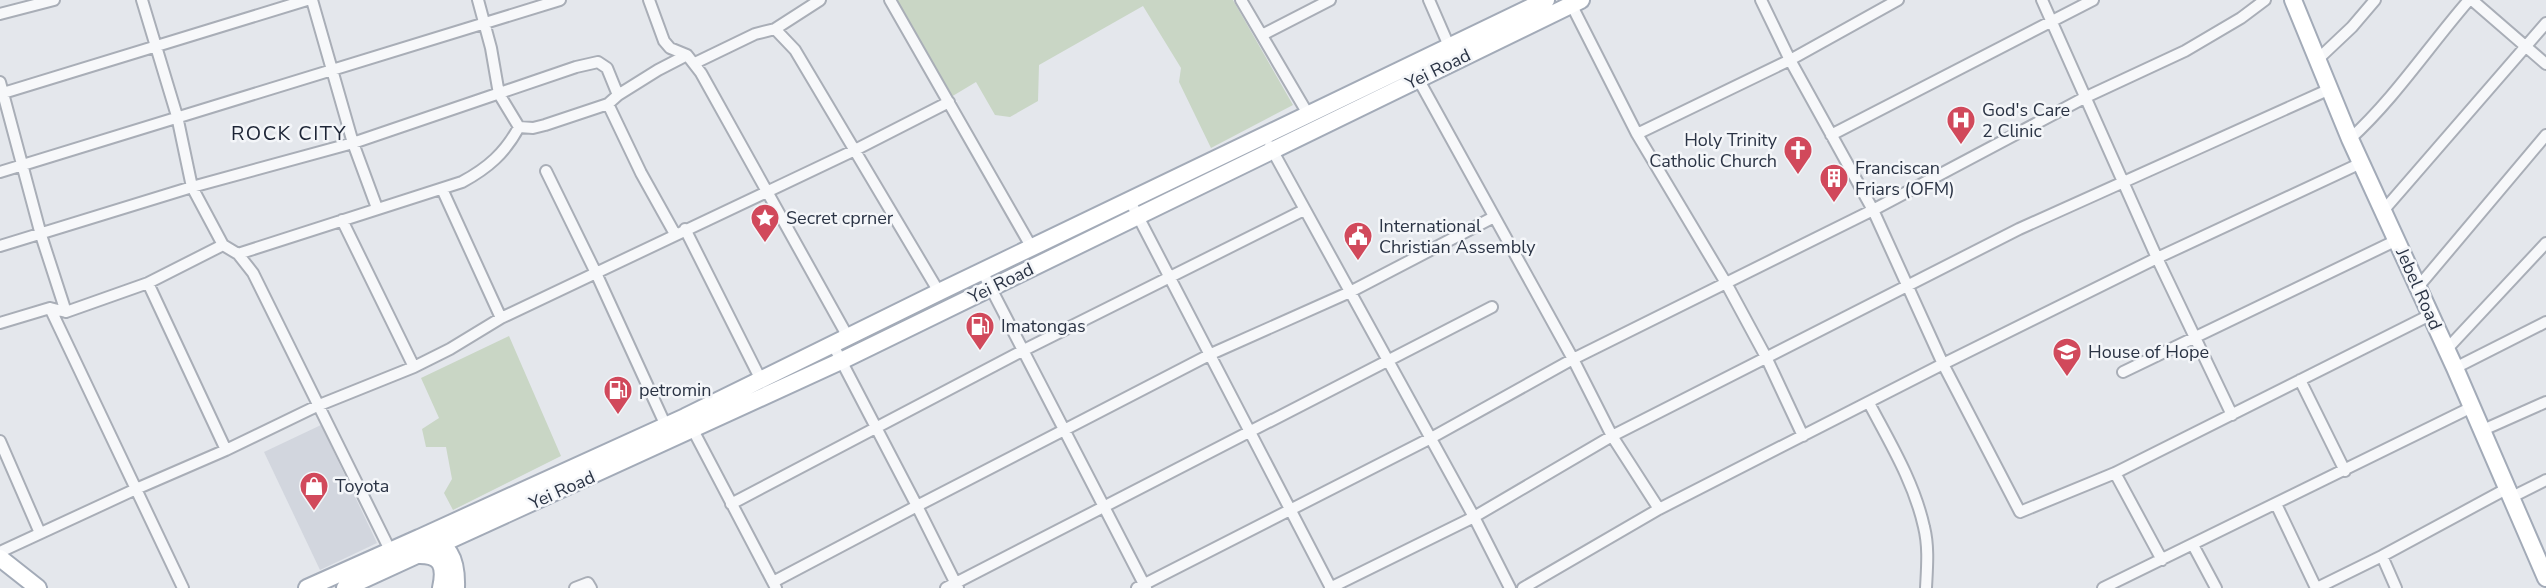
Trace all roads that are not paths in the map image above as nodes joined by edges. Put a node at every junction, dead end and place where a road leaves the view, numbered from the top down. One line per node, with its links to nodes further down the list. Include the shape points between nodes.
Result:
1 (54, 0): 23 (street)
2 (142, 0): 30 (street)
3 (307, 0): 30 (street)
4 (312, 0): 36 (street)
5 (478, 0): 26 (street)
6 (560, 0): 26 (street)
7 (649, 0): 32 (street, via 664,41)
8 (820, 0): 27 (street)
9 (890, 0): 44 (street)
10 (1241, 0): 28 (street)
11 (1330, 0): 28 (street)
12 (1429, 0): 29 (street)
13 (1546, 0): 29 (main road, Yei Road)
14 (1761, 0): 33 (street)
15 (1898, 0): 33 (street)
16 (2042, 0): 24 (street)
17 (2093, 0): 24 (street)
18 (2265, 0): 43 (street, via 2185,51)
19 (2293, 0): 34 (main road, Jebel Road)
20 (2375, 0): 34 (street)
21 (2470, 0): 31 (street); 52 (street, via 2379,112)
22 (1574, 2): 37 (main road, Yei Road); 49 (street)
23 (0, 15)
24 (2052, 20): 43 (street); 50 (street)
25 (2546, 23): 31 (street)
26 (485, 24): 36 (street); 41 (street)
27 (775, 29): 32 (street); 55 (street, via 795,50)
28 (1262, 35): 46 (street)
29 (1449, 46): 37 (main road, Yei Road)
30 (155, 47): 40 (street); 47 (street)
31 (2526, 47): 35 (street); 68 (street)
32 (691, 59): 42 (street); 63 (street)
33 (1790, 60): 49 (street); 50 (street)
34 (2316, 61): 39 (main road, Jebel Road)
35 (2546, 64)
36 (332, 70): 47 (street); 53 (street)
37 (1414, 72): 46 (main road, Yei Road); 54 (main road, Yei Road); 70 (street)
38 (0, 82): 40 (street)
39 (2330, 90): 52 (main road, Jebel Road); 60 (street)
40 (2, 94): 57 (street)
41 (499, 94): 42 (street, via 598,62 607,68); 48 (street); 53 (street)
42 (618, 95): 45 (street)
43 (2084, 98): 60 (street); 67 (street)
44 (949, 102): 55 (street); 78 (street)
45 (608, 104): 48 (street, via 545,125); 72 (street, via 641,173)
46 (1308, 114): 54 (main road, Yei Road)
47 (177, 116): 57 (street); 61 (street)
48 (519, 127): 62 (street, via 493,163)
49 (1637, 134): 85 (street)
50 (1831, 135): 67 (street)
51 (2546, 135): 86 (street)
52 (2350, 139): 56 (main road, Jebel Road)
53 (353, 142): 61 (street); 65 (street)
54 (1268, 143): 64 (main road, Yei Road); 66 (street); 69 (main road, Yei Road)
55 (855, 150): 63 (street); 89 (street)
56 (2361, 163): 68 (main road, Jebel Road); 80 (street)
57 (24, 165): 59 (street); 73 (street)
58 (546, 171): 82 (street)
59 (0, 172)
60 (2122, 181): 80 (street); 88 (street)
61 (192, 187): 73 (street); 76 (street)
62 (442, 189): 65 (street); 95 (street)
63 (768, 190): 72 (street); 98 (street)
64 (1130, 201): 69 (street); 78 (main road, Yei Road)
65 (377, 208): 71 (street)
66 (1304, 210): 83 (street); 90 (street)
67 (1873, 210): 85 (street); 88 (street)
68 (2383, 211): 74 (main road, Jebel Road)
69 (1138, 217): 83 (street); 87 (main road, Yei Road)
70 (1494, 217): 90 (street); 105 (street)
71 (342, 220): 79 (street); 109 (street)
72 (680, 232): 82 (street); 112 (street)
73 (41, 235): 77 (street); 93 (street)
74 (2397, 240): 86 (main road, Jebel Road); 99 (street)
75 (2546, 243): 101 (street)
76 (223, 245): 79 (street); 84 (street)
77 (0, 246)
78 (1032, 248): 81 (main road, Yei Road)
79 (238, 254): 116 (street, via 253,273)
80 (2157, 258): 99 (street); 108 (street)
81 (982, 272): 87 (street); 89 (main road, Yei Road)
82 (596, 273): 95 (street); 119 (street)
83 (1170, 278): 102 (street); 103 (street)
84 (148, 283): 93 (street); 129 (street)
85 (1726, 283): 104 (street); 105 (street)
86 (2418, 287): 94 (main road, Jebel Road)
87 (991, 288): 102 (street); 106 (main road, Yei Road)
88 (1906, 288): 104 (street); 108 (street)
89 (939, 292): 98 (main road, Yei Road)
90 (1350, 292): 103 (street); 107 (street)
91 (1492, 307): 107 (street)
92 (50, 308): 93 (street); 97 (street); 133 (street)
93 (66, 312)
94 (2430, 315): 101 (main road, Jebel Road); 113 (street)
95 (501, 318): 109 (street)
96 (2546, 322): 110 (street)
97 (0, 323)
98 (848, 337): 100 (main road, Yei Road)
99 (2195, 337): 111 (street); 118 (street)
100 (833, 345): 106 (street); 112 (main road, Yei Road)
101 (2446, 350): 110 (main road, Jebel Road)
102 (1024, 351): 120 (street); 122 (street)
103 (1211, 354): 122 (street); 124 (street)
104 (1766, 357): 125 (street); 126 (street)
105 (1573, 359): 125 (street); 127 (street)
106 (841, 361): 120 (street); 121 (main road, Yei Road)
107 (1388, 362): 124 (street); 127 (street)
108 (1942, 364): 115 (street); 131 (street, via 2020,512)
109 (414, 367): 116 (street)
110 (2455, 368): 117 (main road, Jebel Road)
111 (2123, 372)
112 (761, 380): 119 (main road, Yei Road)
113 (2300, 380): 118 (street); 130 (street)
114 (2546, 402): 123 (street)
115 (1869, 403): 126 (street); 168 (street, via 1907,474 1924,527)
116 (318, 406): 129 (street); 146 (street)
117 (2472, 407): 123 (main road, Jebel Road); 130 (street)
118 (2232, 415): 131 (street)
119 (666, 426): 145 (main road, Yei Road)
120 (876, 427): 135 (street); 137 (street)
121 (693, 430): 135 (street); 143 (main road, Yei Road)
122 (1065, 430): 137 (street); 138 (street)
123 (2483, 430): 134 (main road, Jebel Road)
124 (1251, 432): 138 (street); 139 (street)
125 (1612, 436): 140 (street); 141 (street)
126 (1803, 436): 140 (street)
127 (1431, 438): 139 (street); 141 (street)
128 (0, 441): 142 (street)
129 (226, 450): 133 (street)
130 (2345, 471): 136 (street)
131 (2115, 473): 150 (street)
132 (2546, 480): 134 (street)
133 (136, 489): 142 (street); 158 (street)
134 (2510, 493): 148 (street); 152 (main road, Jebel Road)
135 (731, 504): 153 (street)
136 (2276, 504): 144 (street); 171 (street)
137 (917, 506): 153 (street); 154 (street)
138 (1104, 507): 154 (street); 155 (street)
139 (1291, 509): 155 (street); 165 (street)
140 (1659, 509): 167 (street)
141 (1474, 517): 165 (street); 166 (street)
142 (40, 533): 147 (street)
143 (442, 544): 145 (main road, Yei Road); 162 (main road, via 454,561)
144 (2193, 545): 150 (street); 170 (street)
145 (418, 547): 146 (main road); 160 (main road); 161 (main road, via 438,559 443,568)
146 (390, 550): 159 (main road)
147 (0, 552)
148 (2382, 556): 171 (street); 172 (street)
149 (0, 558): 157 (main road)
150 (2162, 560): 169 (street)
151 (0, 569): 156 (main road)
152 (2546, 578)
153 (775, 585)
154 (953, 586)
155 (1142, 587)
156 (24, 588)
157 (38, 588)
158 (183, 588)
159 (307, 588)
160 (345, 588)
161 (441, 588)
162 (456, 588)
163 (575, 588): 164 (street, via 588,582)
164 (591, 588)
165 (1331, 588)
166 (1510, 588)
167 (1523, 588)
168 (1926, 588)
169 (2103, 588)
170 (2216, 588)
171 (2317, 588)
172 (2396, 588)

